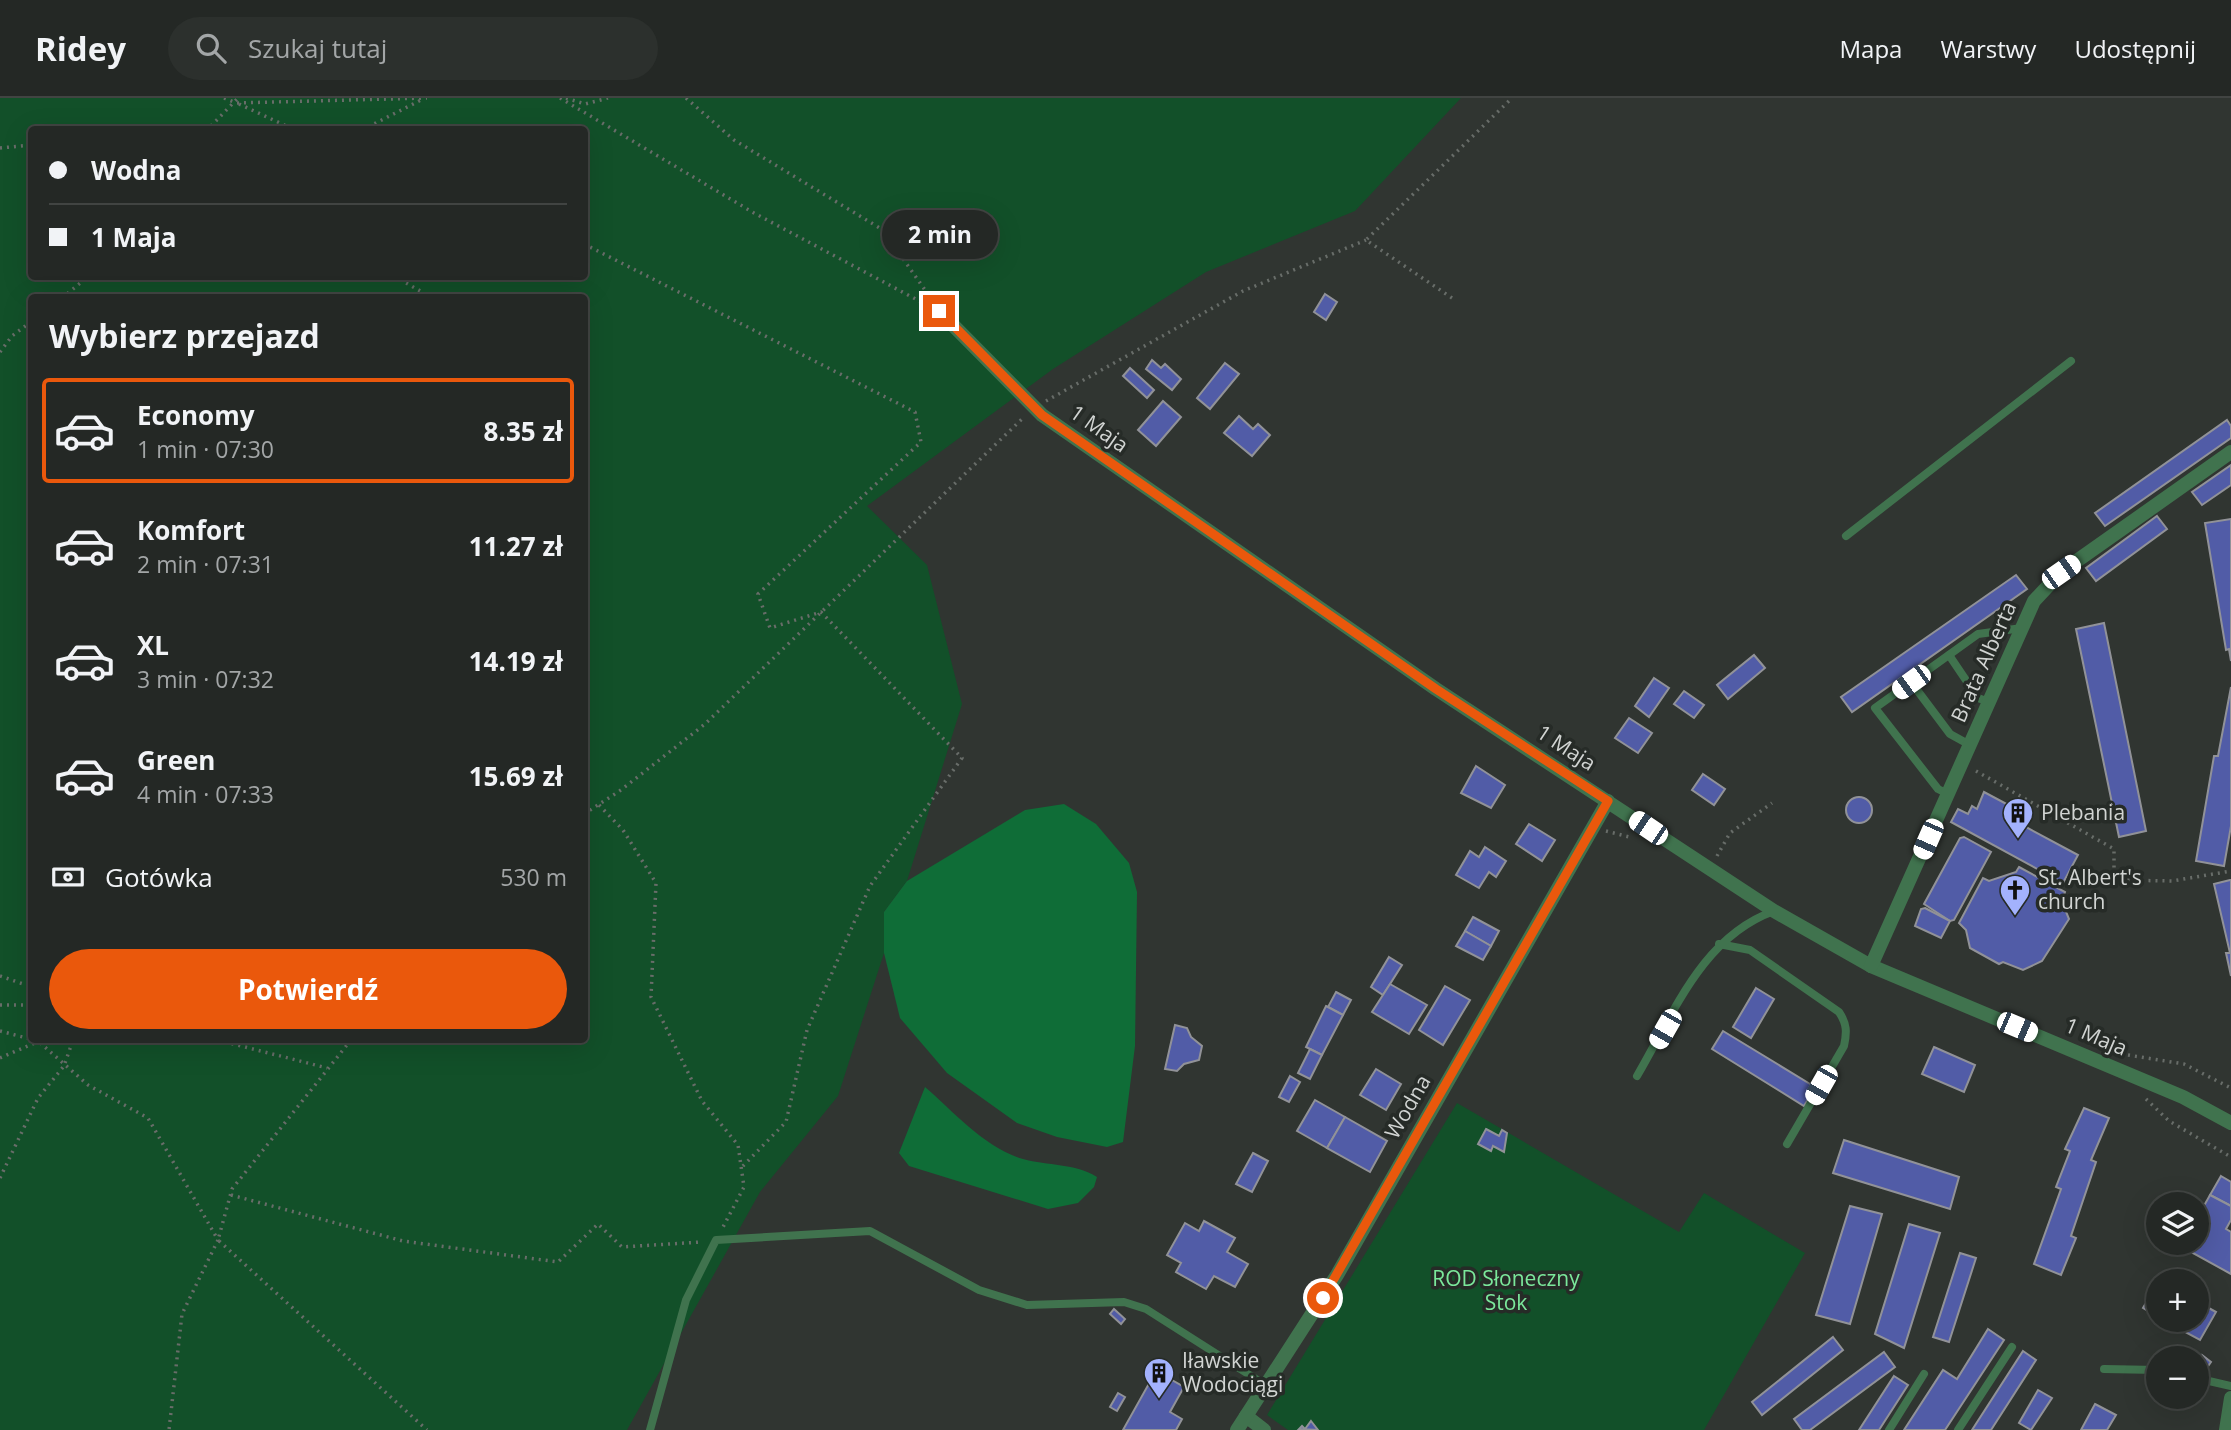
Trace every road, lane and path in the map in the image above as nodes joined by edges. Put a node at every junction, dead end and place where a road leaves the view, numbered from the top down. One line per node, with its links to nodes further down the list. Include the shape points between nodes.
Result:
1 (224, 98): 8 (path)
2 (426, 98): 8 (path); 11 (path)
3 (560, 98): 21 (path, via 754,213)
4 (566, 98): 5 (path, via 584,104)
5 (608, 98)
6 (686, 98): 21 (path, via 734,140 883,230)
7 (1512, 98): 14 (path)
8 (237, 100): 9 (path); 10 (path)
9 (212, 126)
10 (287, 126)
11 (370, 126)
12 (28, 145): 13 (path)
13 (0, 148)
14 (1366, 240): 20 (path); 25 (path, via 1243,291)
15 (588, 246): 28 (path, via 915,412 921,442 758,594 770,628)
16 (84, 280): 18 (path)
17 (401, 280): 19 (path)
18 (67, 294)
19 (423, 294)
20 (1452, 299)
21 (939, 311): 25 (street, 1 Maja)
22 (28, 324): 23 (path)
23 (0, 352)
24 (2071, 360): 27 (lane)
25 (1035, 407): 28 (path); 36 (street, 1 Maja, via 1436,689)
26 (2231, 452): 29 (street, Brata Alberta, via 2061,572 2034,601)
27 (1846, 536)
28 (821, 612): 38 (path, via 705,724); 68 (path, via 962,758 870,886 807,1030 786,1122)
29 (2022, 628): 30 (lane, via 1978,634); 32 (street, Brata Alberta)
30 (1948, 655): 31 (lane); 32 (lane, via 1978,698)
31 (1911, 682): 33 (lane, via 1950,734); 35 (lane, via 1875,708 1938,789)
32 (1989, 702): 33 (street, Brata Alberta)
33 (1970, 745): 34 (street, Brata Alberta)
34 (1962, 763): 35 (street, Brata Alberta); 43 (path, via 2114,849 2114,880 2172,881)
35 (1948, 794): 46 (street, Brata Alberta)
36 (1608, 801): 40 (street, Wodna); 42 (street, 1 Maja)
37 (1772, 803): 42 (path, via 1730,833)
38 (599, 805): 39 (path); 68 (path, via 624,830 656,883 651,997 702,1101 738,1145)
39 (588, 812)
40 (1594, 824): 41 (path, via 1609,833); 78 (street, Wodna, via 1337,1275)
41 (1635, 838)
42 (1710, 868): 44 (street, 1 Maja)
43 (2231, 872)
44 (1774, 911): 45 (lane, via 1753,919); 46 (street, 1 Maja)
45 (1719, 944): 62 (lane, via 1706,958); 66 (lane, via 1750,950 1839,1012 1845,1021 1843,1046)
46 (1871, 966): 65 (street, 1 Maja, via 2183,1097)
47 (0, 976): 48 (path)
48 (28, 986)
49 (0, 1005): 50 (path)
50 (28, 1005)
51 (0, 1031): 52 (path)
52 (28, 1038)
53 (34, 1043): 59 (path)
54 (40, 1043): 60 (path)
55 (72, 1043): 60 (path)
56 (230, 1043): 61 (path)
57 (348, 1043): 61 (path)
58 (2126, 1055): 63 (path, via 2193,1067)
59 (0, 1058)
60 (64, 1066): 69 (path, via 38,1098); 71 (path, via 88,1085 148,1118)
61 (327, 1068): 70 (path)
62 (1637, 1076)
63 (2231, 1088)
64 (2143, 1096): 67 (path, via 2169,1121)
65 (2231, 1123)
66 (1787, 1144)
67 (2231, 1157)
68 (741, 1168): 72 (path, via 744,1187)
69 (0, 1178)
70 (230, 1195): 71 (path); 72 (path, via 402,1241 558,1262 598,1224 622,1247)
71 (218, 1240): 82 (path, via 182,1314); 83 (path)
72 (716, 1240): 78 (lane, via 870,1231 979,1290 1027,1305 1124,1302 1146,1309); 84 (lane, via 686,1300)
73 (2012, 1347): 88 (lane)
74 (2104, 1369): 75 (lane)
75 (2146, 1370)
76 (1924, 1374): 87 (lane)
77 (2209, 1381): 79 (lane)
78 (1266, 1386): 81 (street, Wodna)
79 (2231, 1386)
80 (2231, 1398): 89 (street)
81 (1246, 1416): 85 (street, Wodna); 86 (street)
82 (169, 1430)
83 (428, 1430)
84 (650, 1430)
85 (1237, 1430)
86 (1264, 1430)
87 (1889, 1430)
88 (1958, 1430)
89 (2227, 1430)

